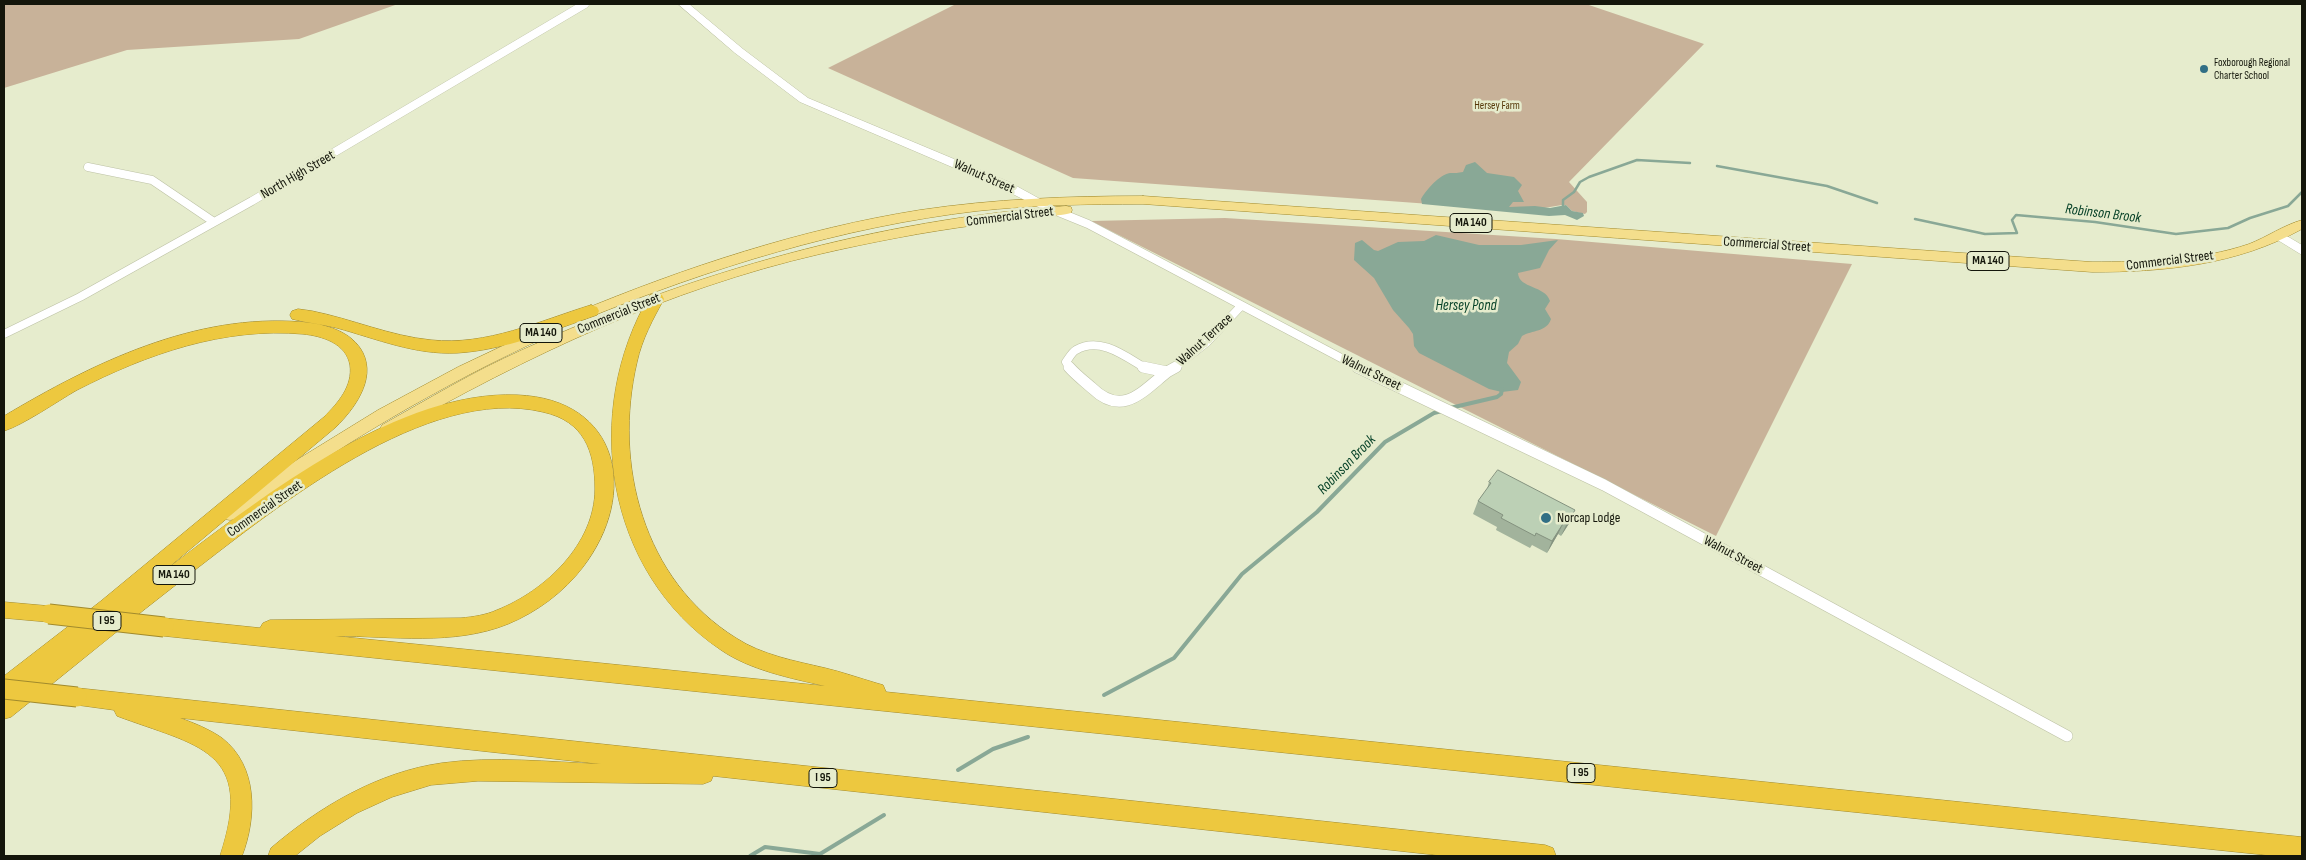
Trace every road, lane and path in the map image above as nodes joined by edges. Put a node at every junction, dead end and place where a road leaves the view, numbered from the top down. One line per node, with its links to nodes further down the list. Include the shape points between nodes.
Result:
1 (585, 4): 7 (street, North High Street)
2 (683, 4): 4 (street, Walnut Street, via 804,100 1005,185)
3 (88, 167): 7 (street, via 152,180)
4 (1036, 202): 5 (main road, Commercial Street / MA 140, via 1143,200); 6 (street, Walnut Street); 13 (main road, Commercial Street / MA 140, via 926,215 811,238 702,270)
5 (1250, 207): 6 (main road, Commercial Street / MA 140); 9 (main road, Commercial Street / MA 140, via 2082,267 2144,266 2196,260 2236,252)
6 (1056, 211): 11 (main road, Commercial Street / MA 140, via 926,228 837,244 747,268); 12 (street, Walnut Street, via 1088,224)
7 (214, 222): 14 (street, North High Street, via 52,312)
8 (2302, 224): 9 (main road, MA 140)
9 (2280, 236): 10 (street)
10 (2302, 250)
11 (656, 299): 18 (main road, Commercial Street / MA 140, via 493,370); 24 (highway, via 628,362 621,405 620,443 624,480 633,516 646,550 666,586 683,610 699,625 739,650 772,664 827,677)
12 (1241, 306): 15 (street, Walnut Terrace, via 1186,360); 26 (street, Walnut Street, via 1348,362 1604,485)
13 (591, 311): 16 (highway, via 506,339 453,346 412,344 310,317 280,315 233,319 119,354); 19 (main road, Commercial Street / MA 140, via 477,364 340,440 225,517)
14 (4, 334)
15 (1167, 372): 15 (street, Walnut Terrace, via 1133,397 1115,403 1105,400 1066,362 1075,350 1096,345 1116,350 1145,368)
16 (4, 412)
17 (4, 424): 19 (highway, via 59,392 114,366 170,345 220,332 261,326 308,328 338,337 354,352 358,369 356,384 334,418)
18 (351, 450): 21 (highway, via 406,425 456,409 505,402 543,405 574,418 591,434 603,462 603,504 585,548 564,577 530,604 490,622 451,628 307,627); 25 (highway, Commercial Street / MA 140, via 223,538)
19 (108, 607): 22 (highway, Commercial Street / MA 140)
20 (4, 610): 21 (highway, I 95, bridge)
21 (207, 631): 24 (highway, I 95)
22 (4, 689): 23 (highway, I 95, bridge)
23 (100, 700): 27 (highway, I 95); 29 (highway, via 195,734 222,751 236,771 241,793 239,829)
24 (912, 704): 28 (highway, I 95)
25 (4, 710)
26 (2067, 736)
27 (770, 772): 30 (highway, via 654,775 474,771 437,774 395,785 350,805 312,828); 31 (highway, I 95)
28 (2302, 848)
29 (232, 856)
30 (279, 856)
31 (1545, 856)

